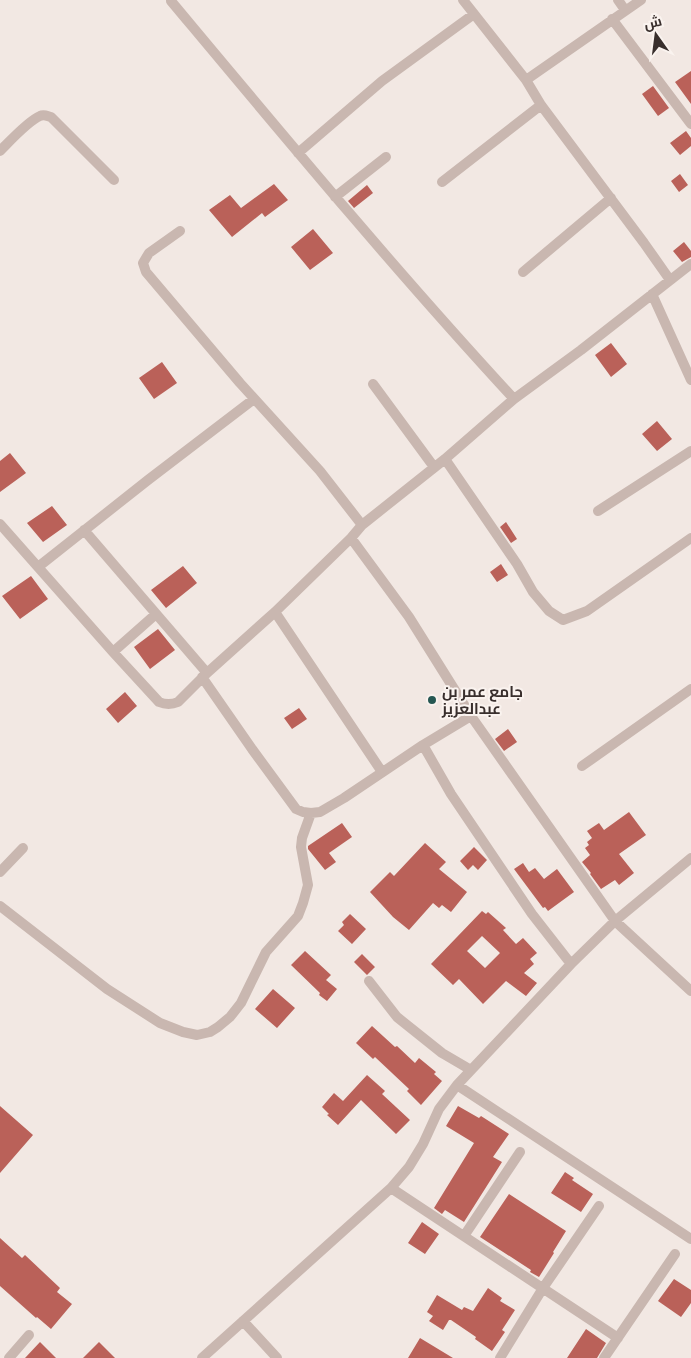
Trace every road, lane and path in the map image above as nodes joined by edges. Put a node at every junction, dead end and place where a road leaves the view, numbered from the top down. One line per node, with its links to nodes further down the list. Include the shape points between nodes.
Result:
1 (463, 0): 6 (street)
2 (618, 0): 5 (street)
3 (641, 0): 5 (street)
4 (171, 1): 12 (street)
5 (625, 10): 7 (street)
6 (474, 14): 8 (street); 12 (street, via 382,82)
7 (612, 19): 8 (street); 10 (street)
8 (526, 80): 9 (street)
9 (541, 105): 15 (street); 17 (street)
10 (691, 124)
11 (0, 150): 14 (street, via 39,116 45,115 51,117)
12 (298, 153): 16 (street)
13 (386, 157): 16 (street)
14 (114, 180)
15 (442, 182)
16 (335, 197): 25 (street)
17 (611, 198): 20 (street); 21 (street)
18 (180, 231): 26 (street, via 150,254 143,263 146,272)
19 (691, 264): 21 (street)
20 (523, 272)
21 (670, 280): 22 (street)
22 (652, 294): 23 (street); 25 (street)
23 (691, 380)
24 (373, 384): 29 (street)
25 (514, 398): 28 (street)
26 (254, 399): 32 (street, via 320,471); 33 (street)
27 (691, 451): 30 (street)
28 (444, 459): 29 (street); 35 (street, via 533,592 549,611 563,620 587,611)
29 (434, 467): 32 (street)
30 (598, 511)
31 (0, 524): 36 (street)
32 (362, 524): 34 (street)
33 (84, 530): 36 (street); 38 (street)
34 (351, 538): 37 (street); 42 (street, via 409,617)
35 (691, 538)
36 (38, 567): 39 (street)
37 (275, 612): 40 (street); 45 (street)
38 (156, 614): 39 (street); 40 (street)
39 (113, 652): 40 (street, via 159,702 166,705 178,702)
40 (204, 675): 46 (street, via 296,809)
41 (691, 689): 44 (street)
42 (471, 716): 43 (street); 51 (street)
43 (423, 745): 45 (street); 52 (street, via 451,794 532,914)
44 (582, 766)
45 (382, 772): 46 (street, via 320,812)
46 (311, 813): 50 (street, via 301,848 308,885 298,916 266,952 241,1003 230,1017 210,1032 197,1035 160,1023 107,989)
47 (23, 848): 49 (street)
48 (691, 858): 51 (street)
49 (0, 872)
50 (0, 906)
51 (615, 921): 52 (street); 54 (street)
52 (571, 964): 55 (street)
53 (369, 981): 55 (street, via 397,1017 442,1053)
54 (691, 991)
55 (472, 1070): 56 (street)
56 (457, 1085): 58 (street, via 439,1109 409,1167); 61 (street)
57 (520, 1152): 60 (street)
58 (391, 1188): 60 (street); 64 (street)
59 (599, 1206): 63 (street)
60 (464, 1236): 63 (street)
61 (691, 1239)
62 (675, 1254): 66 (street)
63 (543, 1288): 66 (street); 70 (street)
64 (243, 1321): 68 (street); 69 (street)
65 (29, 1335): 67 (street)
66 (618, 1338): 71 (street)
67 (9, 1358)
68 (202, 1358)
69 (277, 1358)
70 (500, 1358)
71 (604, 1358)

